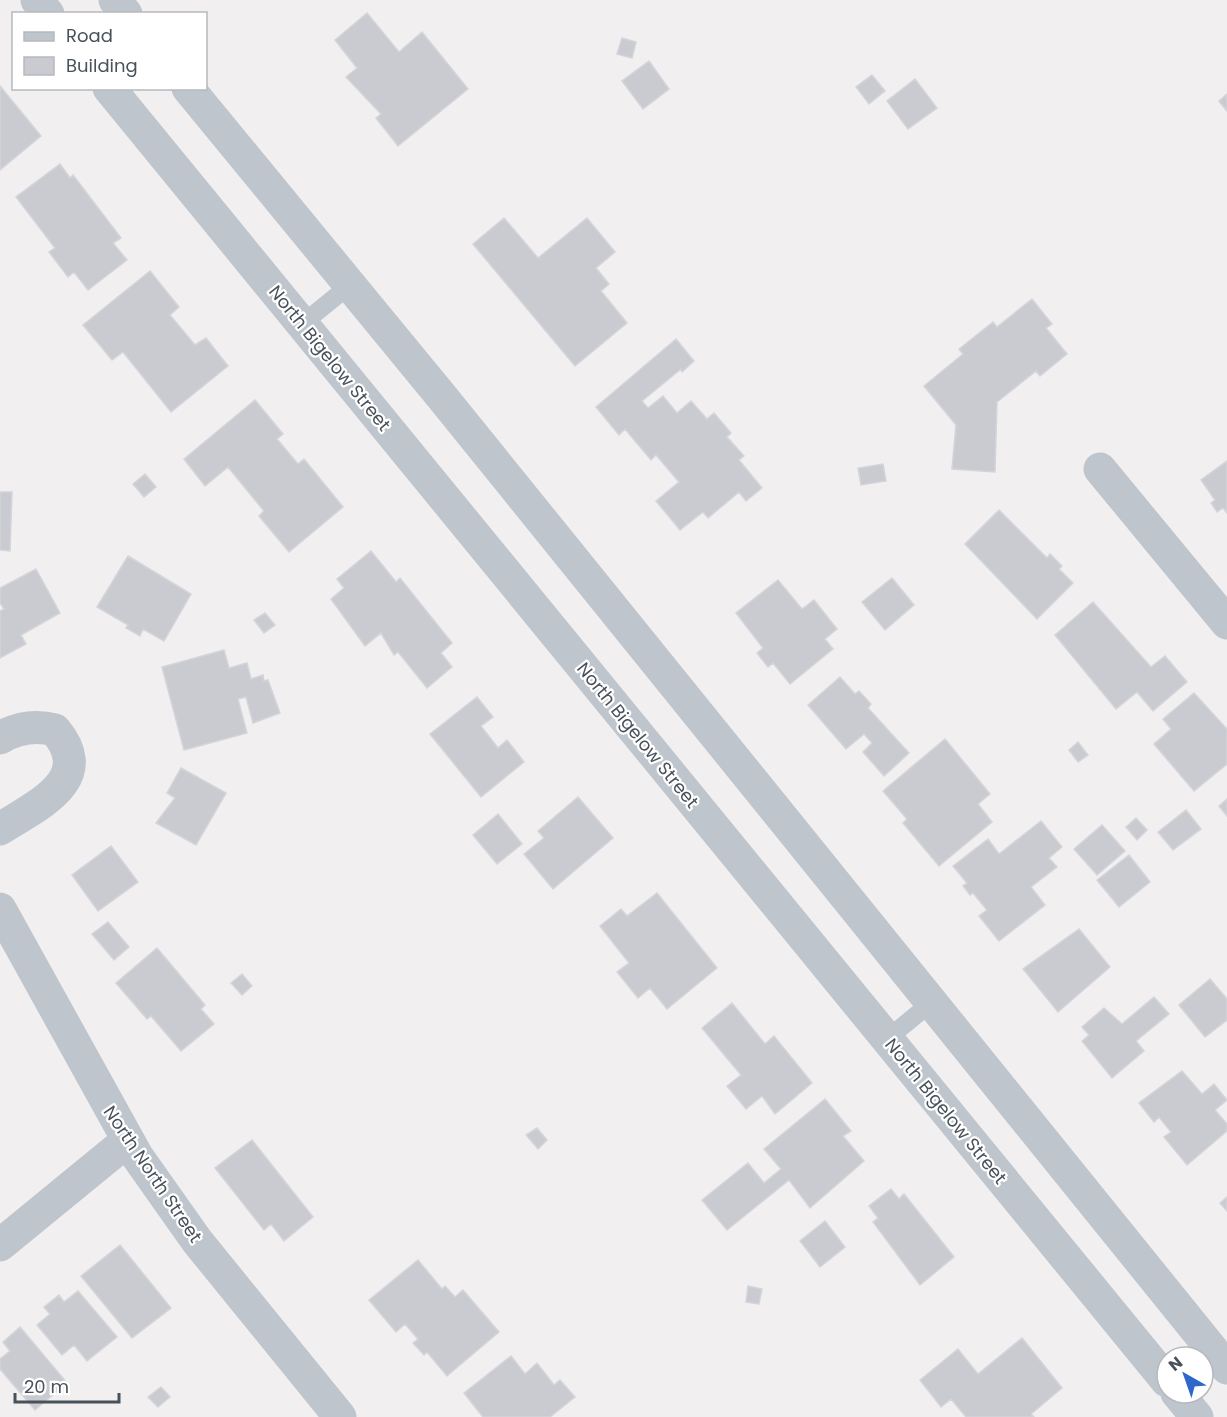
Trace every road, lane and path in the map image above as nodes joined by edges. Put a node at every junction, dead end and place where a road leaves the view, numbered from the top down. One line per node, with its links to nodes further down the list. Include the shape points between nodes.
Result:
1 (115, 0): 2 (street)
2 (124, 12)
3 (111, 90): 6 (street, North Bigelow Street)
4 (190, 90): 5 (street)
5 (350, 285): 6 (lane); 12 (street)
6 (302, 324): 13 (street, North Bigelow Street)
7 (1100, 469): 8 (street)
8 (1227, 623)
9 (0, 738): 10 (street, via 41,726 55,730 70,752 70,770 60,785)
10 (0, 830)
11 (0, 909): 14 (street, North North Street)
12 (932, 1002): 13 (lane); 17 (street)
13 (887, 1039): 16 (street, North Bigelow Street)
14 (128, 1141): 15 (street); 19 (street, North North Street, via 177,1215)
15 (0, 1245)
16 (1155, 1365)
17 (1227, 1368)
18 (1187, 1405): 20 (street)
19 (340, 1417)
20 (1197, 1417)

